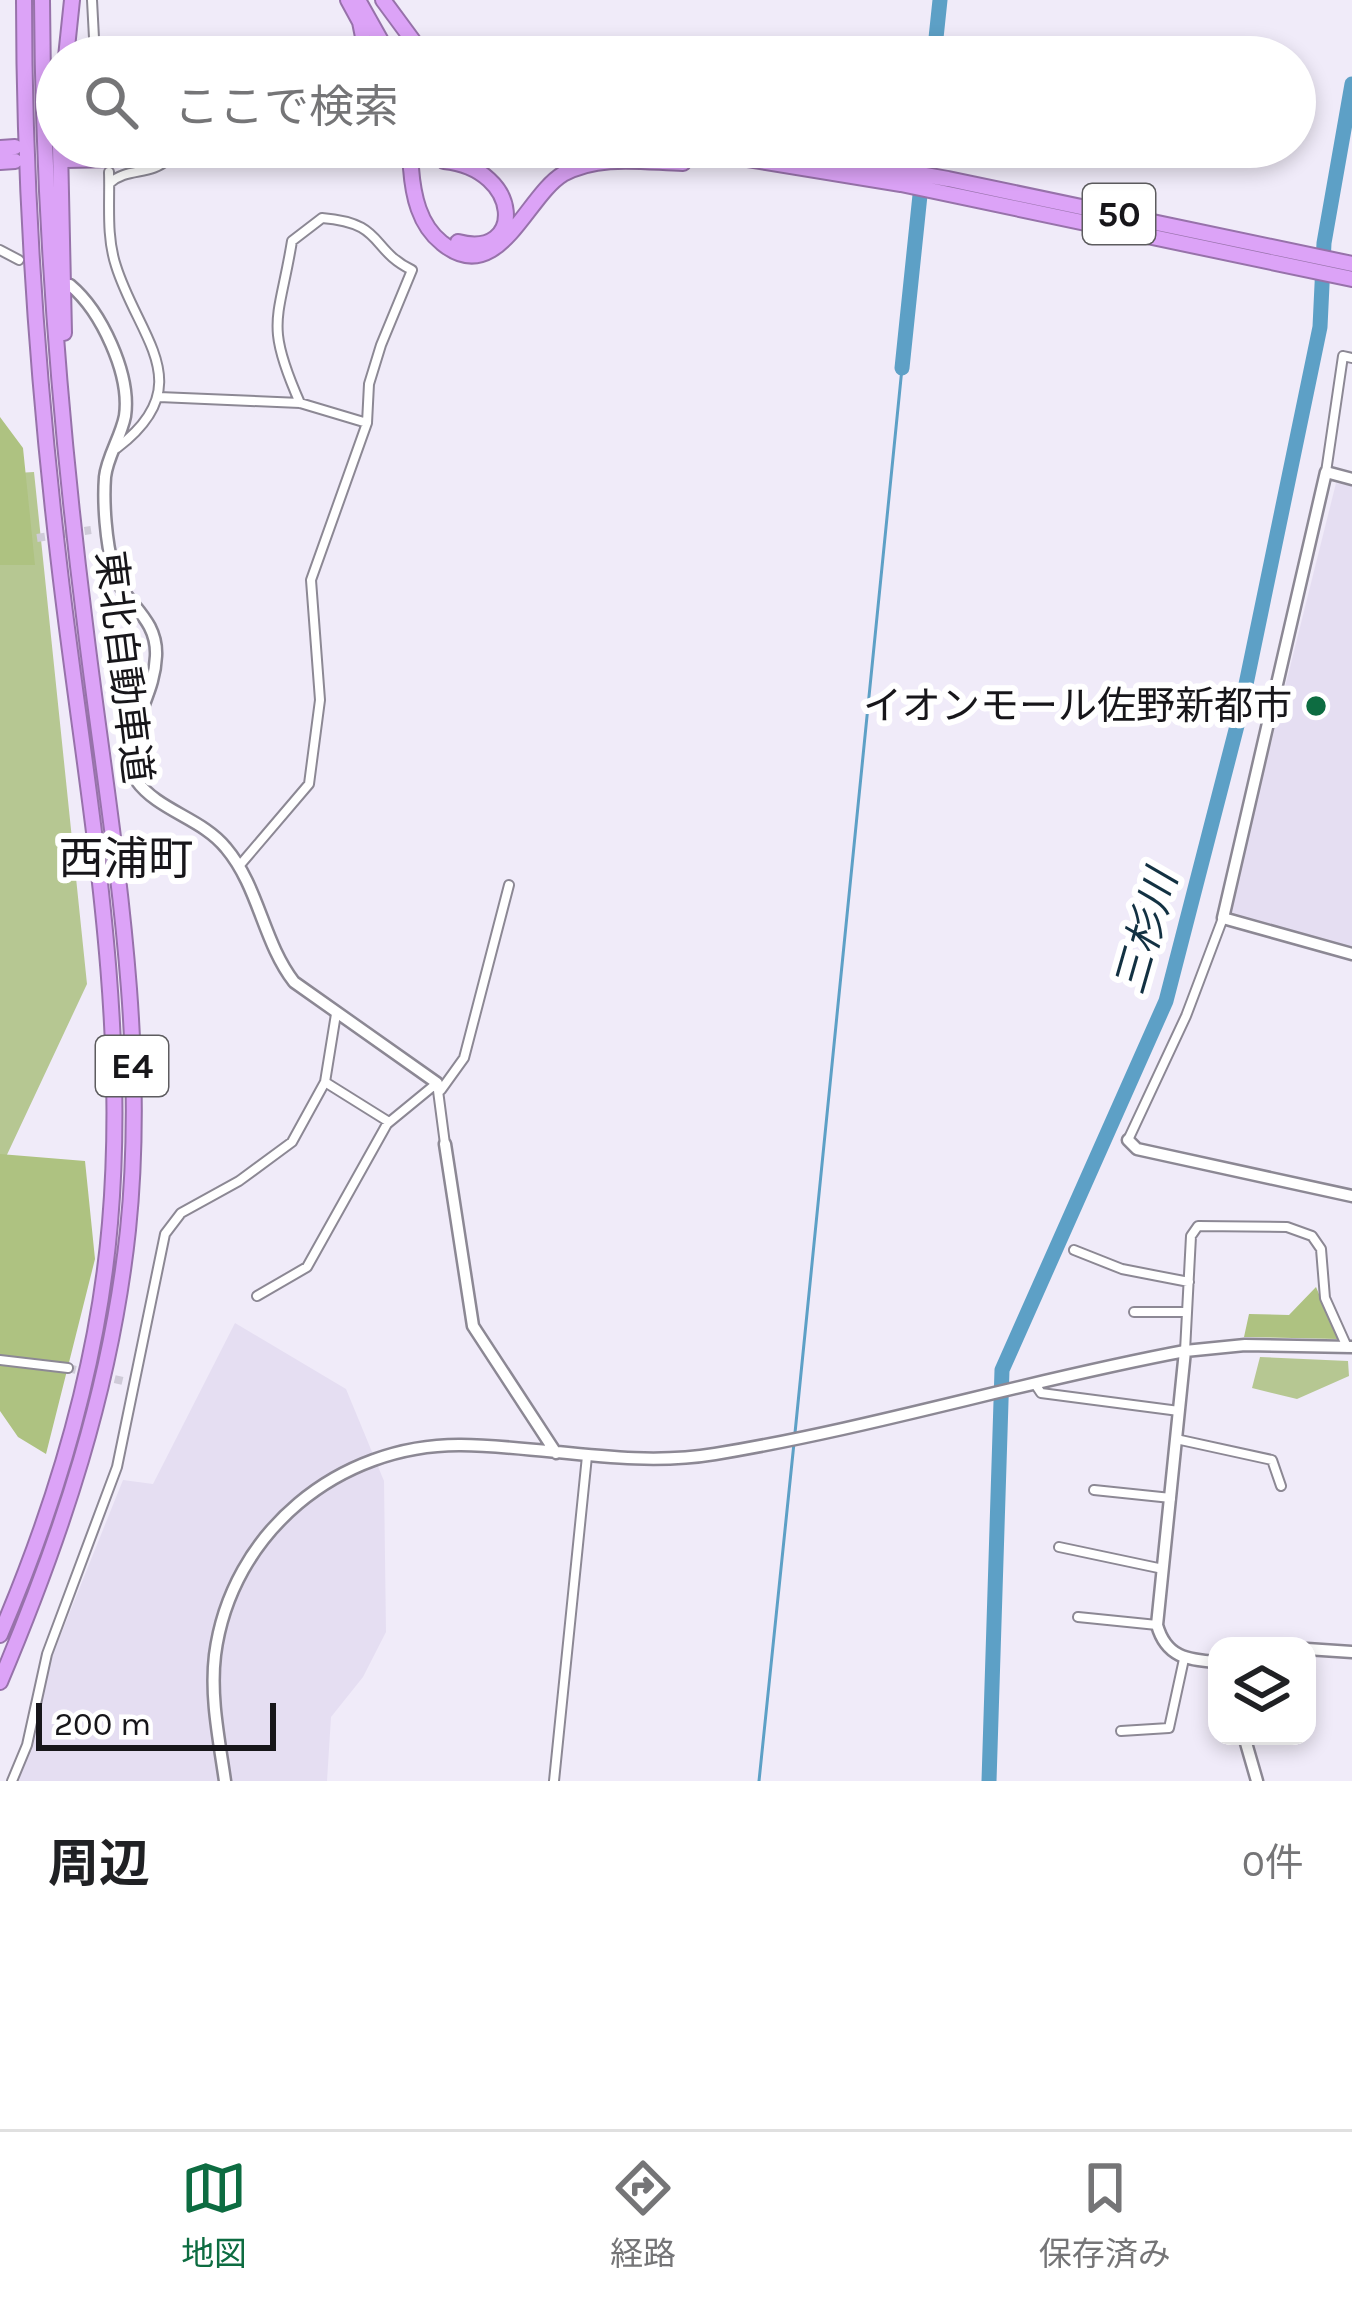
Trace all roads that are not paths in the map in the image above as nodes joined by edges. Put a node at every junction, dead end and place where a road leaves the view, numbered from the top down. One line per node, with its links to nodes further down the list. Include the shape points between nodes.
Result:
1 (24, 0): 73 (highway, 東北自動車道 / E4, via 38,352 98,868 115,1109 110,1223 88,1366 47,1514)
2 (42, 0): 9 (highway, 東北自動車道 / E4)
3 (72, 0): 10 (highway)
4 (92, 0): 11 (street)
5 (348, 0): 12 (highway)
6 (358, 0): 13 (highway)
7 (370, 0): 14 (highway)
8 (383, 0): 15 (highway)
9 (43, 36)
10 (68, 36)
11 (94, 36)
12 (363, 36)
13 (381, 36)
14 (385, 36)
15 (410, 36)
16 (46, 168): 35 (highway, 東北自動車道 / E4)
17 (63, 168): 35 (highway)
18 (159, 168): 26 (street)
19 (415, 168): 20 (highway, via 428,212 446,236 478,245 501,230 507,203 500,186); 21 (highway, via 416,202 432,234 470,255 505,241 549,184)
20 (471, 168)
21 (578, 168)
22 (825, 168): 25 (highway, 50)
23 (860, 168): 25 (highway, 50)
24 (109, 172): 26 (street)
25 (900, 177): 29 (highway, 50)
26 (110, 184): 32 (street, via 116,266 152,343)
27 (0, 250): 28 (street)
28 (19, 260)
29 (1351, 274)
30 (70, 285): 36 (street, via 95,312 122,383 126,411)
31 (1352, 358): 37 (street, via 1343,356)
32 (159, 397): 33 (street); 36 (street)
33 (300, 403): 34 (street); 34 (street, via 274,318 292,241 322,218 353,221 412,270 369,384)
34 (367, 423): 41 (street, via 311,580 320,700 309,784)
35 (63, 434): 78 (highway, 東北自動車道 / E4, via 123,938 132,1166 123,1273 93,1427)
36 (116, 449): 40 (street, via 105,472)
37 (1326, 472): 38 (street); 43 (street)
38 (1352, 479)
39 (91, 530): 40 (street)
40 (109, 532): 41 (street, via 118,584 145,612 156,647 133,731 136,780 212,834)
41 (240, 866): 45 (street, via 281,965)
42 (509, 885): 47 (street, via 464,1058)
43 (1223, 918): 44 (street); 49 (street)
44 (1352, 954)
45 (336, 1014): 46 (street); 47 (street)
46 (325, 1082): 48 (street); 81 (street, via 292,1142 182,1213 165,1234 118,1467 47,1654)
47 (439, 1086): 48 (street); 50 (street)
48 (389, 1122): 54 (street, via 307,1267)
49 (1128, 1140): 51 (street, via 1137,1149)
50 (445, 1144): 64 (street, via 473,1326)
51 (1352, 1196)
52 (1074, 1250): 53 (street)
53 (1189, 1282): 56 (street); 57 (street, via 1198,1226 1287,1227 1312,1236 1322,1249 1325,1298)
54 (257, 1296)
55 (1135, 1312): 56 (street)
56 (1187, 1312): 58 (street)
57 (1350, 1347): 58 (street)
58 (1185, 1351): 61 (street); 62 (street)
59 (0, 1360): 60 (street)
60 (68, 1368)
61 (1034, 1383): 62 (street, via 1046,1396); 65 (street, via 685,1458)
62 (1179, 1411): 63 (street)
63 (1176, 1439): 66 (street, via 1271,1460); 68 (street)
64 (556, 1453): 65 (street); 82 (street, via 462,1445 397,1451 330,1479 283,1516 238,1579 219,1633 214,1688)
65 (587, 1456): 83 (street)
66 (1281, 1486)
67 (1094, 1490): 68 (street)
68 (1171, 1498): 70 (street)
69 (1059, 1547): 70 (street)
70 (1163, 1570): 72 (street)
71 (1078, 1617): 72 (street)
72 (1157, 1625): 76 (street)
73 (0, 1635)
74 (1316, 1650): 75 (street)
75 (1352, 1652)
76 (1184, 1659): 77 (street); 79 (street, via 1169,1728)
77 (1208, 1661)
78 (0, 1682)
79 (1121, 1731)
80 (1247, 1745): 84 (street)
81 (12, 1781)
82 (224, 1781)
83 (554, 1781)
84 (1257, 1781)

